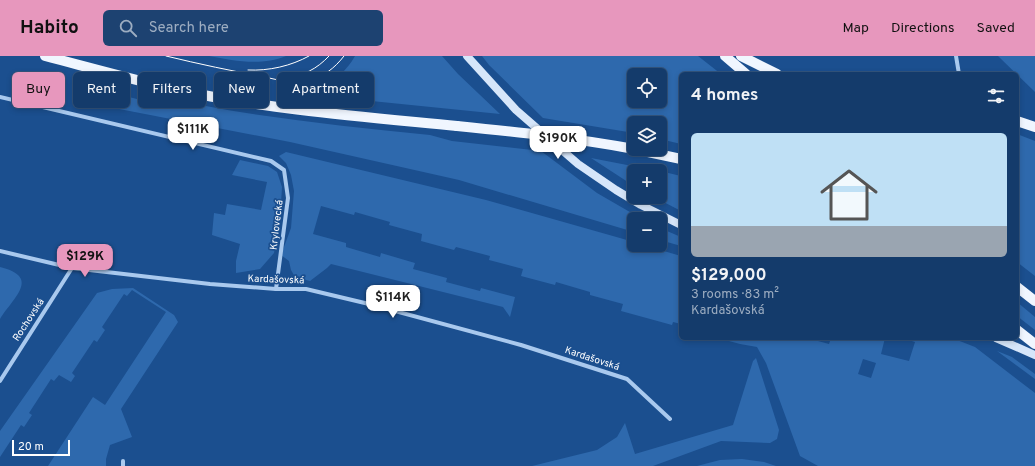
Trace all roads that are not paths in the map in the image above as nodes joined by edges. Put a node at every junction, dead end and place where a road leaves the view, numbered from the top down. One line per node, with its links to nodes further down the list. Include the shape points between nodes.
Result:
1 (45, 56): 12 (main road, bridge, via 135,80 236,100 338,114 538,134)
2 (467, 56): 15 (main road, via 516,110 578,164 641,205)
3 (725, 56): 6 (main road)
4 (741, 56): 7 (main road)
5 (956, 56): 8 (street)
6 (744, 72)
7 (773, 72)
8 (959, 72)
9 (0, 97): 18 (street, Krylovecká, via 271,161 284,170 288,198)
10 (1019, 122): 11 (main road)
11 (1035, 127)
12 (627, 148)
13 (667, 156): 14 (main road)
14 (679, 159)
15 (679, 224)
16 (0, 251): 17 (street, Kardašovská)
17 (72, 268): 18 (street, Kardašovská); 25 (street, Rochovská)
18 (276, 289): 26 (street, Kardašovská, via 306,289 521,344 627,379)
19 (1019, 290): 20 (main road)
20 (1035, 302)
21 (1019, 332): 23 (main road)
22 (1001, 340): 24 (main road)
23 (1035, 344)
24 (1035, 355)
25 (0, 381)
26 (670, 419)

